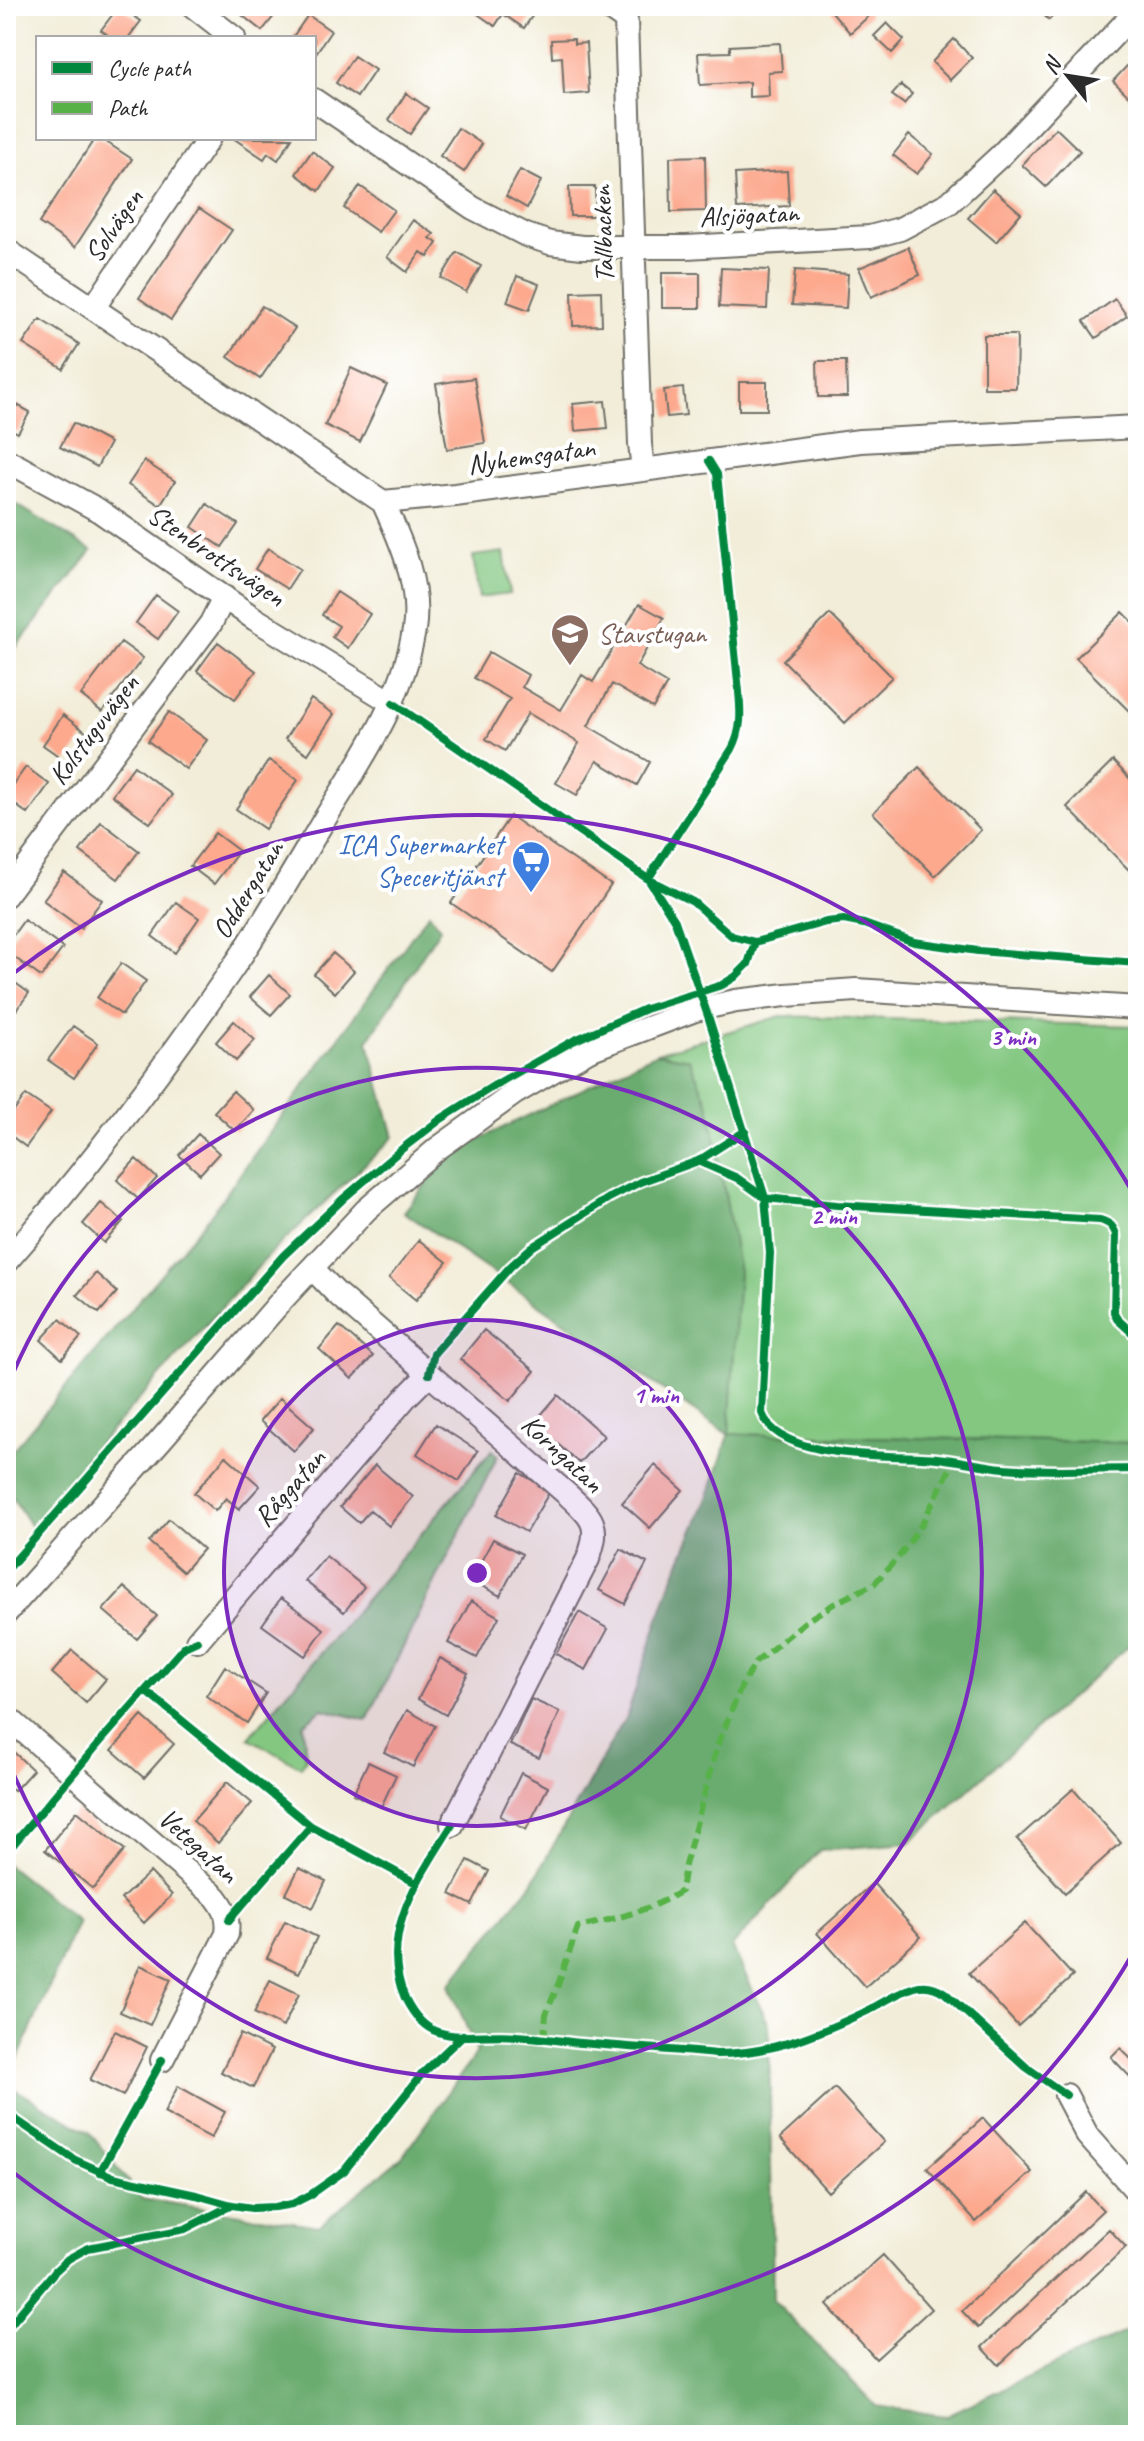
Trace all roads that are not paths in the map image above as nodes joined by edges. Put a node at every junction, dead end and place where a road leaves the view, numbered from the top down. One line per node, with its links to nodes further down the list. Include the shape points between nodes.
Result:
1 (193, 6): 5 (street)
2 (606, 6): 4 (street, Tallbacken)
3 (1138, 9): 8 (street, Alsjögatan, via 1001,155 949,203 900,229 857,238)
4 (633, 13): 8 (street, Tallbacken)
5 (231, 36)
6 (316, 101): 8 (street, Alsjögatan, via 462,201 514,230 550,243)
7 (208, 140): 10 (street, Solvägen)
8 (633, 247): 13 (street, Tallbacken)
9 (6, 250): 10 (street)
10 (94, 307): 14 (street)
11 (1138, 427): 13 (street, Nyhemsgatan, via 860,441)
12 (6, 460): 15 (street, Stenbrottsvägen, via 98,510)
13 (643, 470): 14 (street, Nyhemsgatan)
14 (383, 502): 16 (street, Oddergatan, via 403,545 414,591 415,626)
15 (224, 597): 16 (street, Stenbrottsvägen); 17 (street, Kolstuguvägen, via 211,623)
16 (393, 703): 19 (street, Oddergatan, via 232,969 101,1147)
17 (6, 895)
18 (1138, 1008): 20 (street, via 856,990 736,1001 671,1018 589,1050 515,1093 407,1174)
19 (6, 1262)
20 (313, 1269): 21 (street, Korngatan); 22 (street)
21 (429, 1374): 23 (street, Råggatan); 25 (street, Korngatan, via 587,1513 595,1540)
22 (6, 1613)
23 (197, 1641)
24 (6, 1716): 26 (street, Vetegatan, via 224,1907 227,1934)
25 (452, 1825)
26 (162, 2060)
27 (1066, 2095): 28 (street, via 1087,2135)
28 (1138, 2193)

